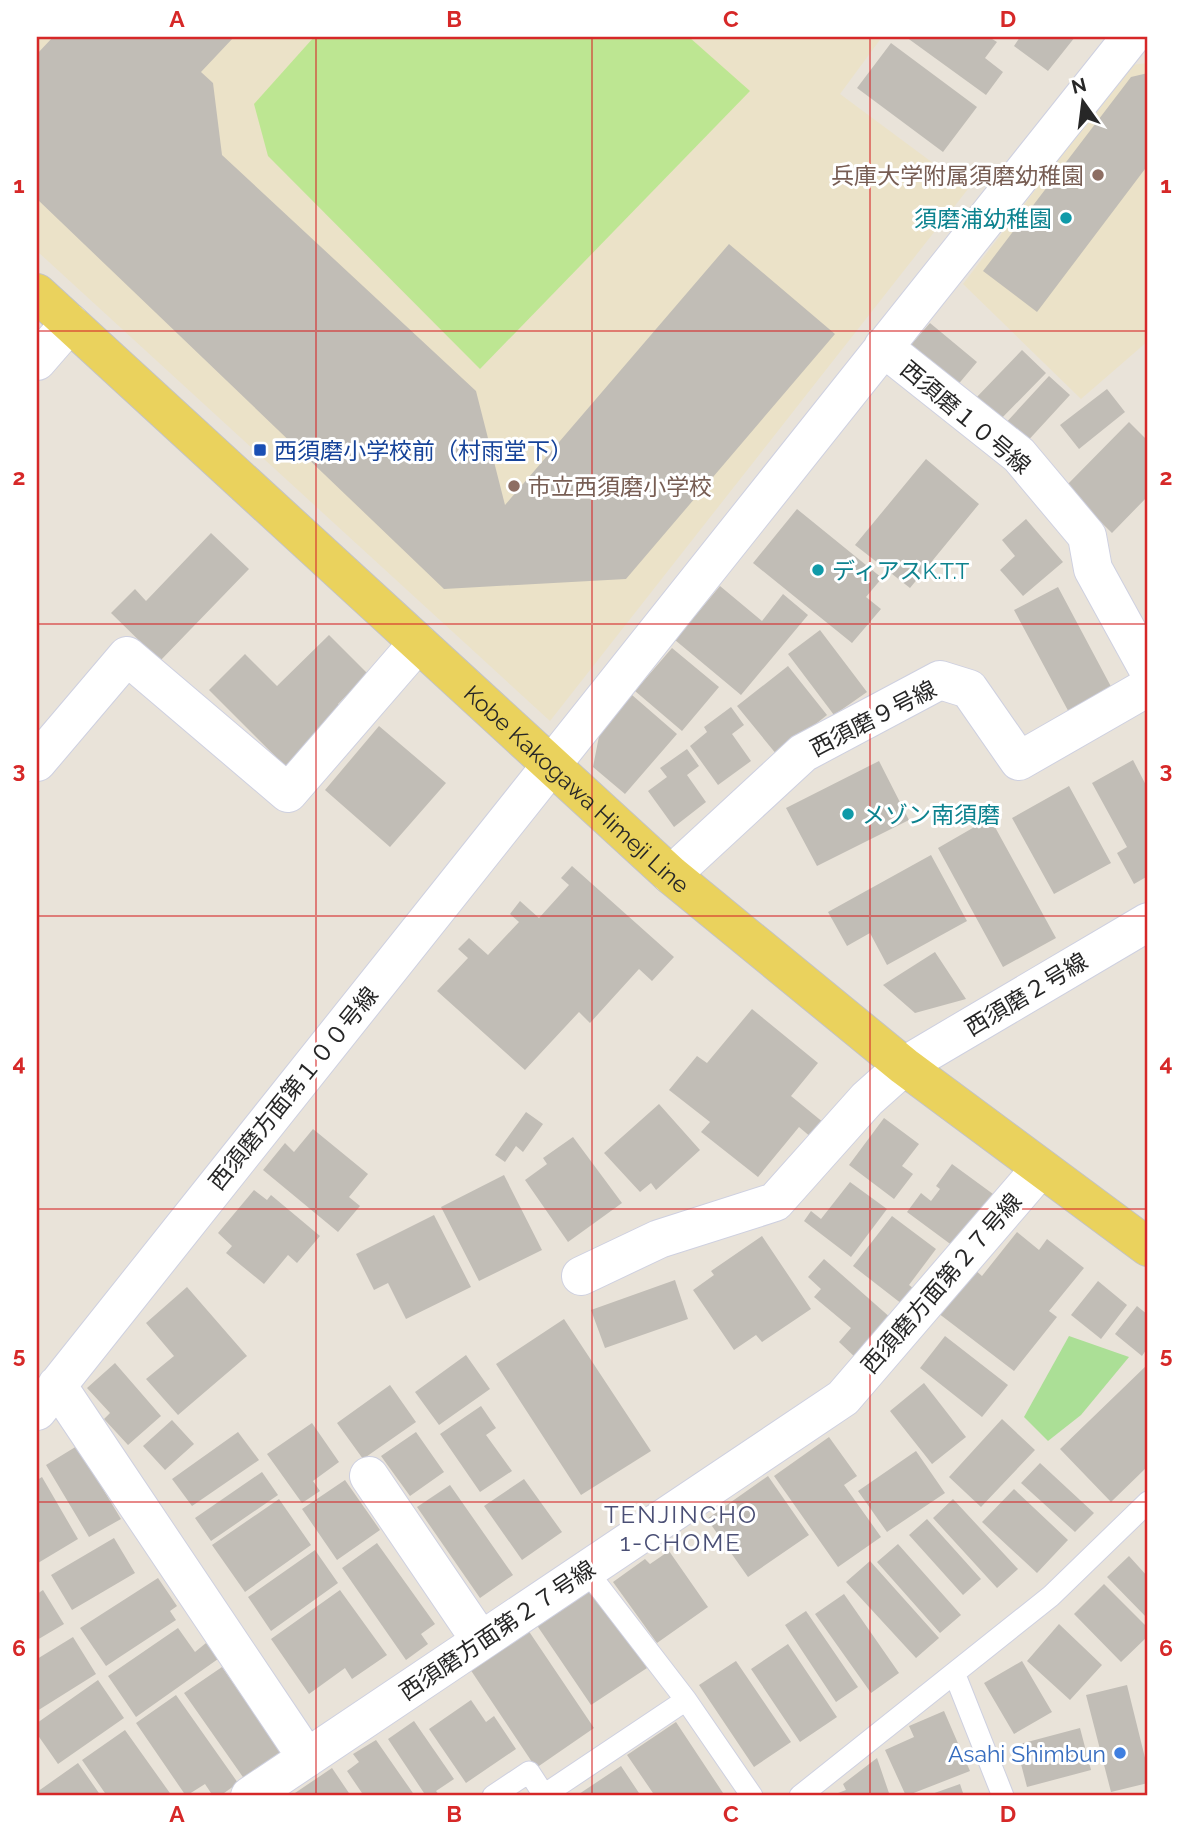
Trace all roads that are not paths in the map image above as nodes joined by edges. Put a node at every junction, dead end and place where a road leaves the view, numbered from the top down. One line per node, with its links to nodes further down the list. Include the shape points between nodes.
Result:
1 (1131, 37): 4 (street, 西須磨方面第１００号線)
2 (37, 293): 3 (main road, Kobe Kakogawa Himeji Line)
3 (69, 323): 5 (street); 6 (main road, Kobe Kakogawa Himeji Line)
4 (883, 347): 7 (street, 西須磨１０号線, via 1019,455 1087,536 1093,569); 10 (street, 西須磨方面第１００号線)
5 (37, 361)
6 (418, 643): 9 (street, via 288,793 127,656); 10 (main road, Kobe Kakogawa Himeji Line)
7 (1148, 669)
8 (1148, 687): 11 (street, 西須磨９号線, via 1019,761 970,690 940,680 803,753)
9 (37, 762)
10 (550, 766): 11 (main road, Kobe Kakogawa Himeji Line); 17 (street, 西須磨方面第１００号線)
11 (671, 874): 13 (main road, Kobe Kakogawa Himeji Line)
12 (1148, 922): 13 (street, 西須磨２号線)
13 (904, 1066): 14 (main road, Kobe Kakogawa Himeji Line); 16 (street, 西須磨２号線, via 867,1099 775,1202 659,1239)
14 (1040, 1169): 15 (main road, Kobe Kakogawa Himeji Line); 20 (street, 西須磨方面第２７号線, via 843,1398)
15 (1148, 1247)
16 (581, 1276)
17 (47, 1398): 24 (street)
18 (369, 1476): 21 (street)
19 (1148, 1502): 22 (lane, via 1051,1596)
20 (586, 1570): 21 (street, 西須磨方面第２７号線); 23 (lane)
21 (481, 1641): 24 (street, 西須磨方面第２７号線)
22 (955, 1675): 28 (lane); 29 (lane)
23 (686, 1700): 26 (lane, via 544,1795 529,1772); 27 (lane)
24 (307, 1758): 25 (street, 西須磨方面第２７号線)
25 (250, 1796)
26 (493, 1796)
27 (752, 1796)
28 (800, 1796)
29 (1003, 1796)

